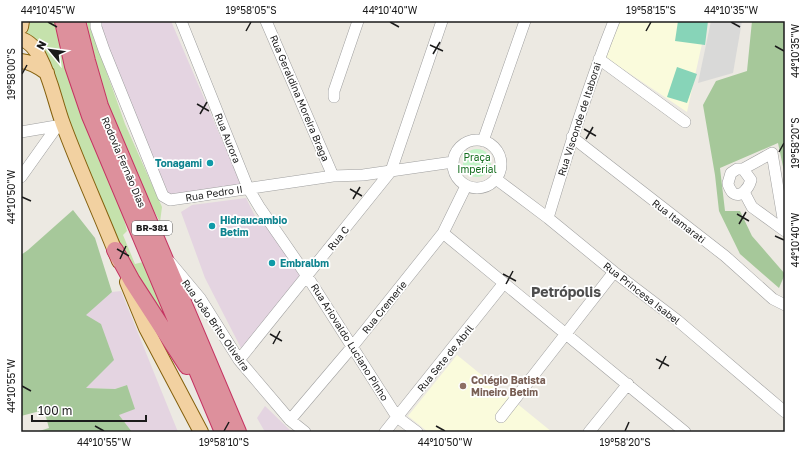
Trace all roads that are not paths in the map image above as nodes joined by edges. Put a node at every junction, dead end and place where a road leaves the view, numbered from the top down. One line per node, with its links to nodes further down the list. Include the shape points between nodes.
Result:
1 (22, 21): 11 (main road)
2 (63, 21): 50 (highway, Rodovia Fernão Dias / BR-381, via 73,66 90,116)
3 (77, 21): 35 (highway, Rodovia Fernão Dias / BR-381, via 100,106)
4 (96, 21): 29 (street, Rua Pedro II, via 104,50 164,196 170,200)
5 (181, 21): 29 (street, Rua Aurora)
6 (266, 21): 25 (street, Rua Geraldina Moreira Braga)
7 (358, 21): 16 (street)
8 (442, 21): 24 (street)
9 (525, 21): 21 (street)
10 (614, 21): 13 (street, Rua Visconde de Itaborai)
11 (21, 27)
12 (21, 39): 15 (main road, BR-381, via 33,46)
13 (599, 59): 17 (street); 20 (street, Rua Visconde de Itaborai)
14 (21, 61): 15 (main road, via 32,63)
15 (47, 73): 18 (main road, BR-381)
16 (334, 97)
17 (685, 122)
18 (60, 125): 19 (street); 26 (street); 34 (main road, BR-381)
19 (21, 132)
20 (572, 137): 31 (street, Rua Visconde de Itaborai); 39 (street, Rua Itamarati, via 725,256 773,299)
21 (483, 141): 22 (street, via 467,143 460,148); 27 (street, via 490,144 500,156 500,172)
22 (453, 162): 24 (street, Rua Pedro II); 28 (street, via 456,176)
23 (743, 169): 30 (street, via 751,180); 30 (street, via 731,173 728,183 735,194); 32 (street, via 772,153)
24 (392, 171): 25 (street, Rua Pedro II); 37 (street, Rua C)
25 (334, 176): 29 (street, Rua Pedro II)
26 (21, 177)
27 (496, 179): 28 (street, via 482,188); 31 (street, Rua Princesa Isabel)
28 (466, 186): 33 (street, Rua Cremerie)
29 (248, 188): 37 (street, Rua Ariovaldo Luciano Pinho)
30 (744, 192): 32 (street, via 752,207)
31 (548, 218): 36 (street, Rua Princesa Isabel)
32 (785, 231)
33 (443, 233): 38 (street); 41 (street, Rua Cremerie)
34 (115, 250): 49 (main road, BR-381, via 146,328); 50 (highway, BR-381, via 132,282 190,370)
35 (161, 250): 42 (street, Rua João Brito Oliveira, via 200,298); 45 (highway, Rodovia Fernão Dias / BR-381)
36 (614, 272): 40 (street); 44 (street, Rua Princesa Isabel, via 677,320)
37 (307, 276): 41 (street, Rua Ariovaldo Luciano Pinho); 42 (street, Rua C)
38 (504, 283): 40 (street); 46 (street, Rua Sete de Abril)
39 (785, 305)
40 (566, 333): 43 (street); 47 (street)
41 (352, 347): 46 (street, Rua Ariovaldo Luciano Pinho); 48 (street, Rua Cremerie)
42 (239, 360): 48 (street, Rua João Brito Oliveira)
43 (628, 384): 56 (street); 57 (street)
44 (785, 412)
45 (230, 415): 51 (highway, Rodovia Fernão Dias / BR-381); 52 (highway, BR-381)
46 (397, 417): 54 (street, Rua Sete de Abril); 55 (street, Rua Ariovaldo Luciano Pinho)
47 (501, 417)
48 (290, 420): 53 (street, Rua João Brito Oliveira)
49 (201, 432)
50 (223, 432)
51 (238, 432)
52 (247, 432)
53 (306, 432)
54 (385, 432)
55 (416, 432)
56 (589, 432)
57 (685, 432)

